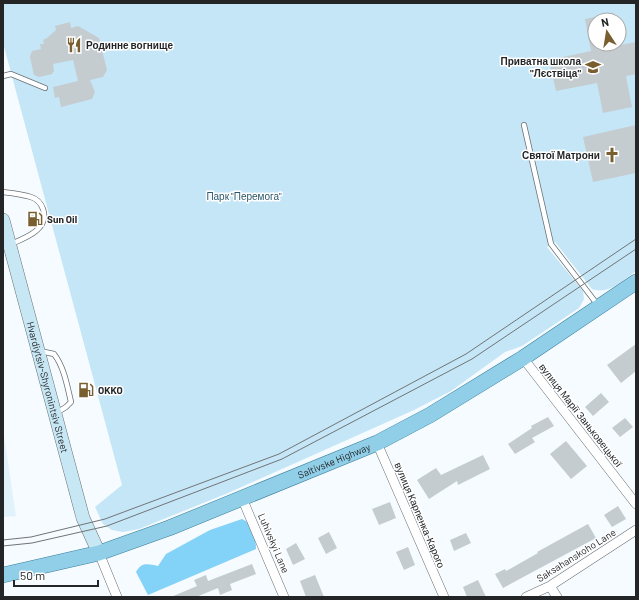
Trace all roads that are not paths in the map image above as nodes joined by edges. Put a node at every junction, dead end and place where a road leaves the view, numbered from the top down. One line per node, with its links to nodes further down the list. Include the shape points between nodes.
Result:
1 (3, 76): 2 (lane, via 11,74)
2 (45, 88)
3 (524, 125): 8 (lane, via 551,244)
4 (3, 192): 6 (lane, via 36,199 44,214 38,229)
5 (3, 220): 6 (main road, Hvardiytsiv-Shyronintsiv Street)
6 (10, 245): 9 (main road, Hvardiytsiv-Shyronintsiv Street)
7 (636, 282): 8 (main road, Saltivske Highway)
8 (599, 306): 10 (main road, Saltivske Highway)
9 (38, 351): 11 (main road, Hvardiytsiv-Shyronintsiv Street); 11 (lane, via 54,354 60,362 67,386 71,402 66,408)
10 (523, 358): 12 (main road, Saltivske Highway, via 430,415); 14 (street, вулиця Марії Заньковецької)
11 (54, 413): 16 (main road, Hvardiytsiv-Shyronintsiv Street, via 83,518)
12 (377, 443): 13 (main road, Saltivske Highway); 21 (street, вулиця Карпенка-Карого)
13 (242, 498): 16 (main road, Saltivske Highway); 20 (street, Luhivskyi Lane)
14 (636, 504)
15 (636, 530): 18 (street, Saksahanskoho Lane)
16 (99, 553): 17 (main road, Saltivske Highway); 19 (street)
17 (3, 575)
18 (550, 586): 22 (street, Saksahanskoho Lane); 23 (street)
19 (117, 597)
20 (284, 597)
21 (444, 597)
22 (526, 597)
23 (557, 597)

